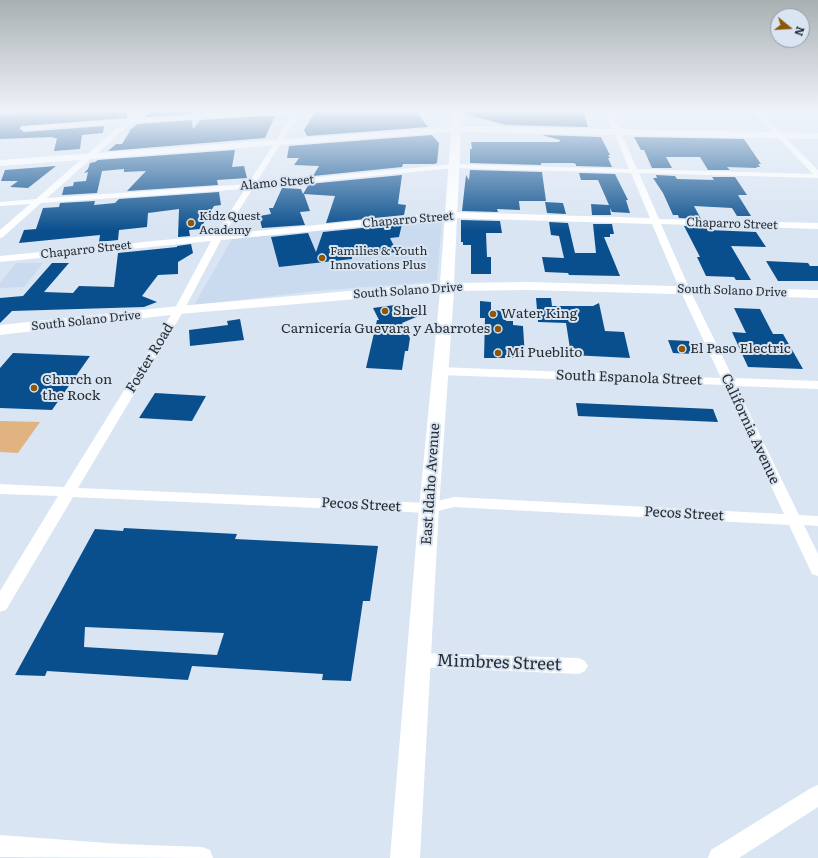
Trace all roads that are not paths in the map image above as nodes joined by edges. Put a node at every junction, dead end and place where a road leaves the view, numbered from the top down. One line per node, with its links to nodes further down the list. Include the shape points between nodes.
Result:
1 (96, 151): 7 (street)
2 (157, 151): 7 (street)
3 (272, 151): 12 (street, Foster Road)
4 (454, 151): 9 (street, East Idaho Avenue)
5 (626, 151): 10 (street, California Avenue)
6 (794, 151): 11 (street)
7 (90, 156): 8 (street); 13 (street)
8 (0, 164)
9 (453, 166): 10 (street, Alamo Street); 12 (street, Alamo Street); 15 (street, East Idaho Avenue)
10 (635, 171): 11 (street, Alamo Street); 16 (street, California Avenue)
11 (818, 175)
12 (250, 186): 13 (street, Alamo Street); 19 (street, Foster Road)
13 (38, 201): 14 (street, Alamo Street); 18 (street)
14 (0, 204)
15 (451, 215): 16 (street, Chaparro Street); 19 (street, Chaparro Street); 21 (street, East Idaho Avenue)
16 (656, 221): 17 (street, Chaparro Street); 22 (street, California Avenue)
17 (818, 226)
18 (0, 235)
19 (218, 237): 20 (street, Chaparro Street); 24 (street, Foster Road)
20 (0, 258)
21 (447, 287): 22 (street, South Solano Drive, via 528,286); 24 (street, South Solano Drive); 26 (street, East Idaho Avenue)
22 (685, 290): 23 (street, South Solano Drive); 27 (street, California Avenue)
23 (818, 294)
24 (179, 310): 25 (street, South Solano Drive); 30 (street, Foster Road)
25 (0, 330)
26 (439, 371): 27 (street, South Espanola Street); 31 (street, East Idaho Avenue)
27 (728, 382): 28 (street, South Espanola Street); 32 (street, California Avenue)
28 (818, 385)
29 (0, 489): 30 (street, Pecos Street)
30 (70, 492): 31 (street, Pecos Street); 35 (street, Foster Road)
31 (429, 508): 32 (street, Pecos Street, via 454,502); 36 (street, East Idaho Avenue)
32 (793, 520): 33 (street, Pecos Street); 34 (street, California Avenue)
33 (818, 521)
34 (818, 570)
35 (0, 606)
36 (419, 660): 37 (street, Mimbres Street); 42 (street, East Idaho Avenue)
37 (579, 666)
38 (818, 795): 43 (street)
39 (0, 846): 40 (street)
40 (121, 856): 41 (street)
41 (202, 858)
42 (405, 858)
43 (719, 858)

